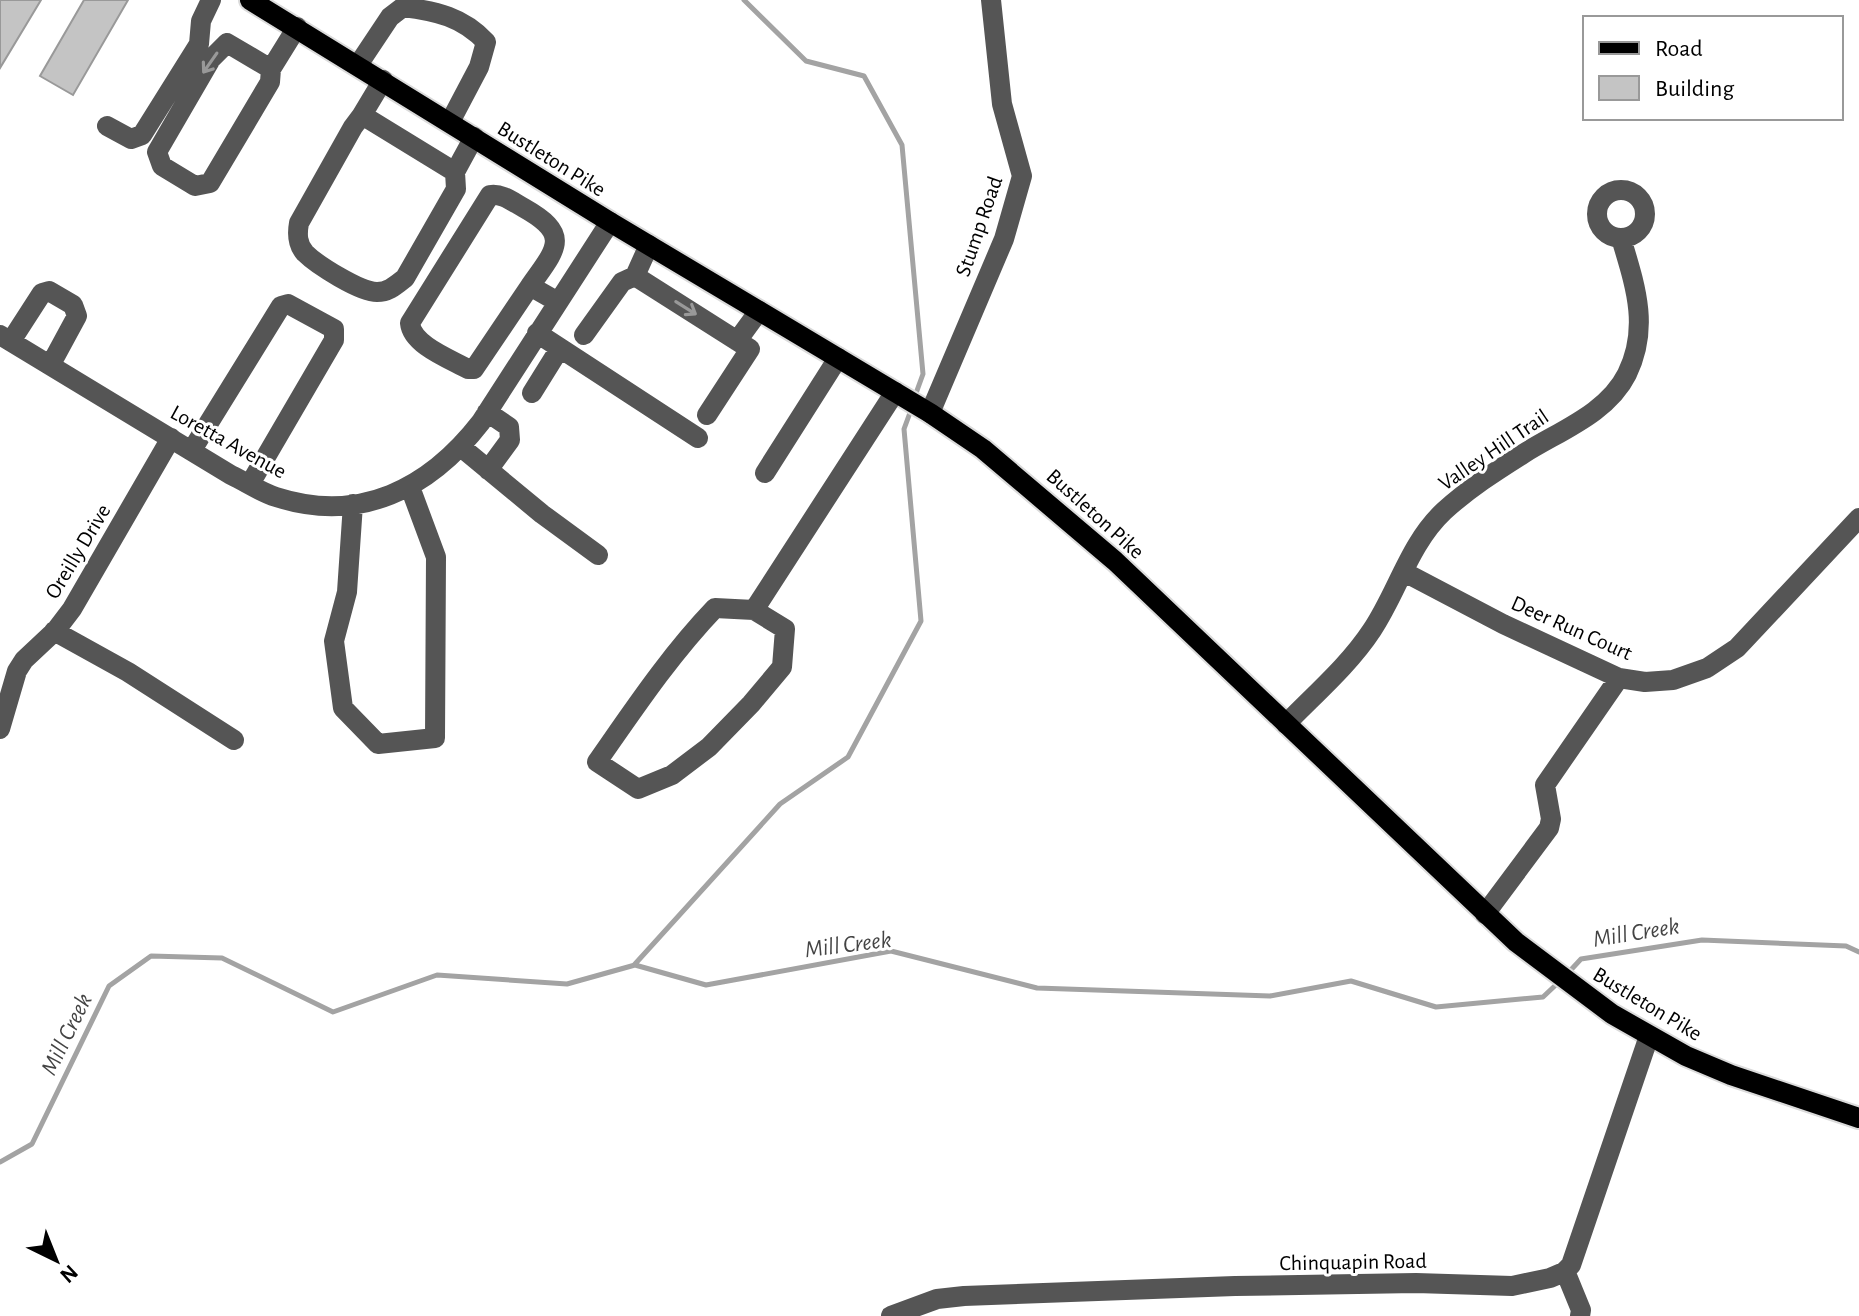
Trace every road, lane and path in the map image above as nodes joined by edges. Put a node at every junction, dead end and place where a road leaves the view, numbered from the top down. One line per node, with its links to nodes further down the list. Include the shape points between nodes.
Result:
1 (211, 0): 10 (street, via 201,21 199,44 142,135 131,139)
2 (250, 0): 4 (main road, Bustleton Pike)
3 (991, 0): 28 (street, Stump Road, via 1002,104 1022,176 1004,239)
4 (297, 27): 5 (main road, Bustleton Pike); 6 (street)
5 (358, 65): 7 (main road, Bustleton Pike); 9 (street, via 390,17 403,7 431,11 473,28 486,42)
6 (271, 69): 6 (street, one-way to 6, via 227,43 211,59 157,152 162,166 195,186 210,183 270,82)
7 (383, 80): 8 (street); 9 (main road, Bustleton Pike)
8 (362, 115): 12 (street); 12 (street, via 299,223 297,237 304,252 361,289 392,289 405,278 456,189)
9 (450, 122): 11 (main road, Bustleton Pike)
10 (107, 126)
11 (474, 137): 12 (street); 13 (main road, Bustleton Pike)
12 (455, 172)
13 (610, 222): 15 (main road, Bustleton Pike); 18 (street, Loretta Avenue)
14 (1621, 238): 42 (street, Valley Hill Trail, via 1641,324 1619,388 1595,410 1443,512 1413,548)
15 (649, 245): 16 (street); 19 (main road, Bustleton Pike)
16 (635, 276): 21 (street, via 622,282); 23 (street, one-way to 23)
17 (530, 286): 17 (street, via 555,251 557,238 538,216 498,194 490,195 410,323 411,331 474,369); 18 (street)
18 (558, 302): 20 (street, Loretta Avenue)
19 (759, 311): 23 (street); 25 (main road, Bustleton Pike)
20 (537, 333): 24 (street); 29 (street, Loretta Avenue)
21 (584, 335)
22 (5, 338): 26 (street, Loretta Avenue); 26 (street, via 49,291 77,310)
23 (737, 341): 30 (street, via 750,349)
24 (560, 348): 27 (street); 32 (street)
25 (838, 358): 28 (main road, Bustleton Pike); 36 (street)
26 (51, 364): 31 (street, Loretta Avenue)
27 (532, 393)
28 (914, 403): 43 (street, Stump Road); 46 (main road, Bustleton Pike, via 1033,488)
29 (487, 412): 33 (street, Loretta Avenue); 35 (street, via 509,427 510,440)
30 (707, 415)
31 (171, 438): 34 (street, Loretta Avenue); 44 (street, Oreilly Drive)
32 (698, 438)
33 (461, 447): 35 (street); 38 (street, Loretta Avenue)
34 (192, 450): 37 (street, Loretta Avenue); 37 (street, via 281,306 288,304 334,329 334,340)
35 (488, 470): 41 (street)
36 (765, 473)
37 (250, 484): 39 (street, Loretta Avenue, via 311,505)
38 (410, 487): 39 (street, Loretta Avenue); 39 (street, via 436,557 435,738 378,744 343,708 334,641 347,592)
39 (353, 504)
40 (1859, 518): 45 (street, Deer Run Court, via 1723,659 1673,680)
41 (598, 555)
42 (1404, 572): 45 (street, Deer Run Court); 46 (street, Valley Hill Trail, via 1355,653)
43 (754, 610): 43 (street, via 715,608 681,645 597,762 638,789 672,775 709,747 782,667 785,629)
44 (54, 631): 47 (street, Oreilly Drive, via 24,660); 48 (street)
45 (1619, 678): 49 (street, via 1545,785 1549,828)
46 (1286, 724): 49 (main road, Bustleton Pike)
47 (0, 729)
48 (234, 740)
49 (1485, 914): 50 (main road, Bustleton Pike, via 1572,986)
50 (1649, 1036): 51 (main road, Bustleton Pike, via 1731,1075); 52 (street)
51 (1859, 1118)
52 (1565, 1271): 53 (street, Chinquapin Road, via 1512,1286 1235,1286 964,1296 937,1299); 54 (street)
53 (891, 1316)
54 (1580, 1316)

